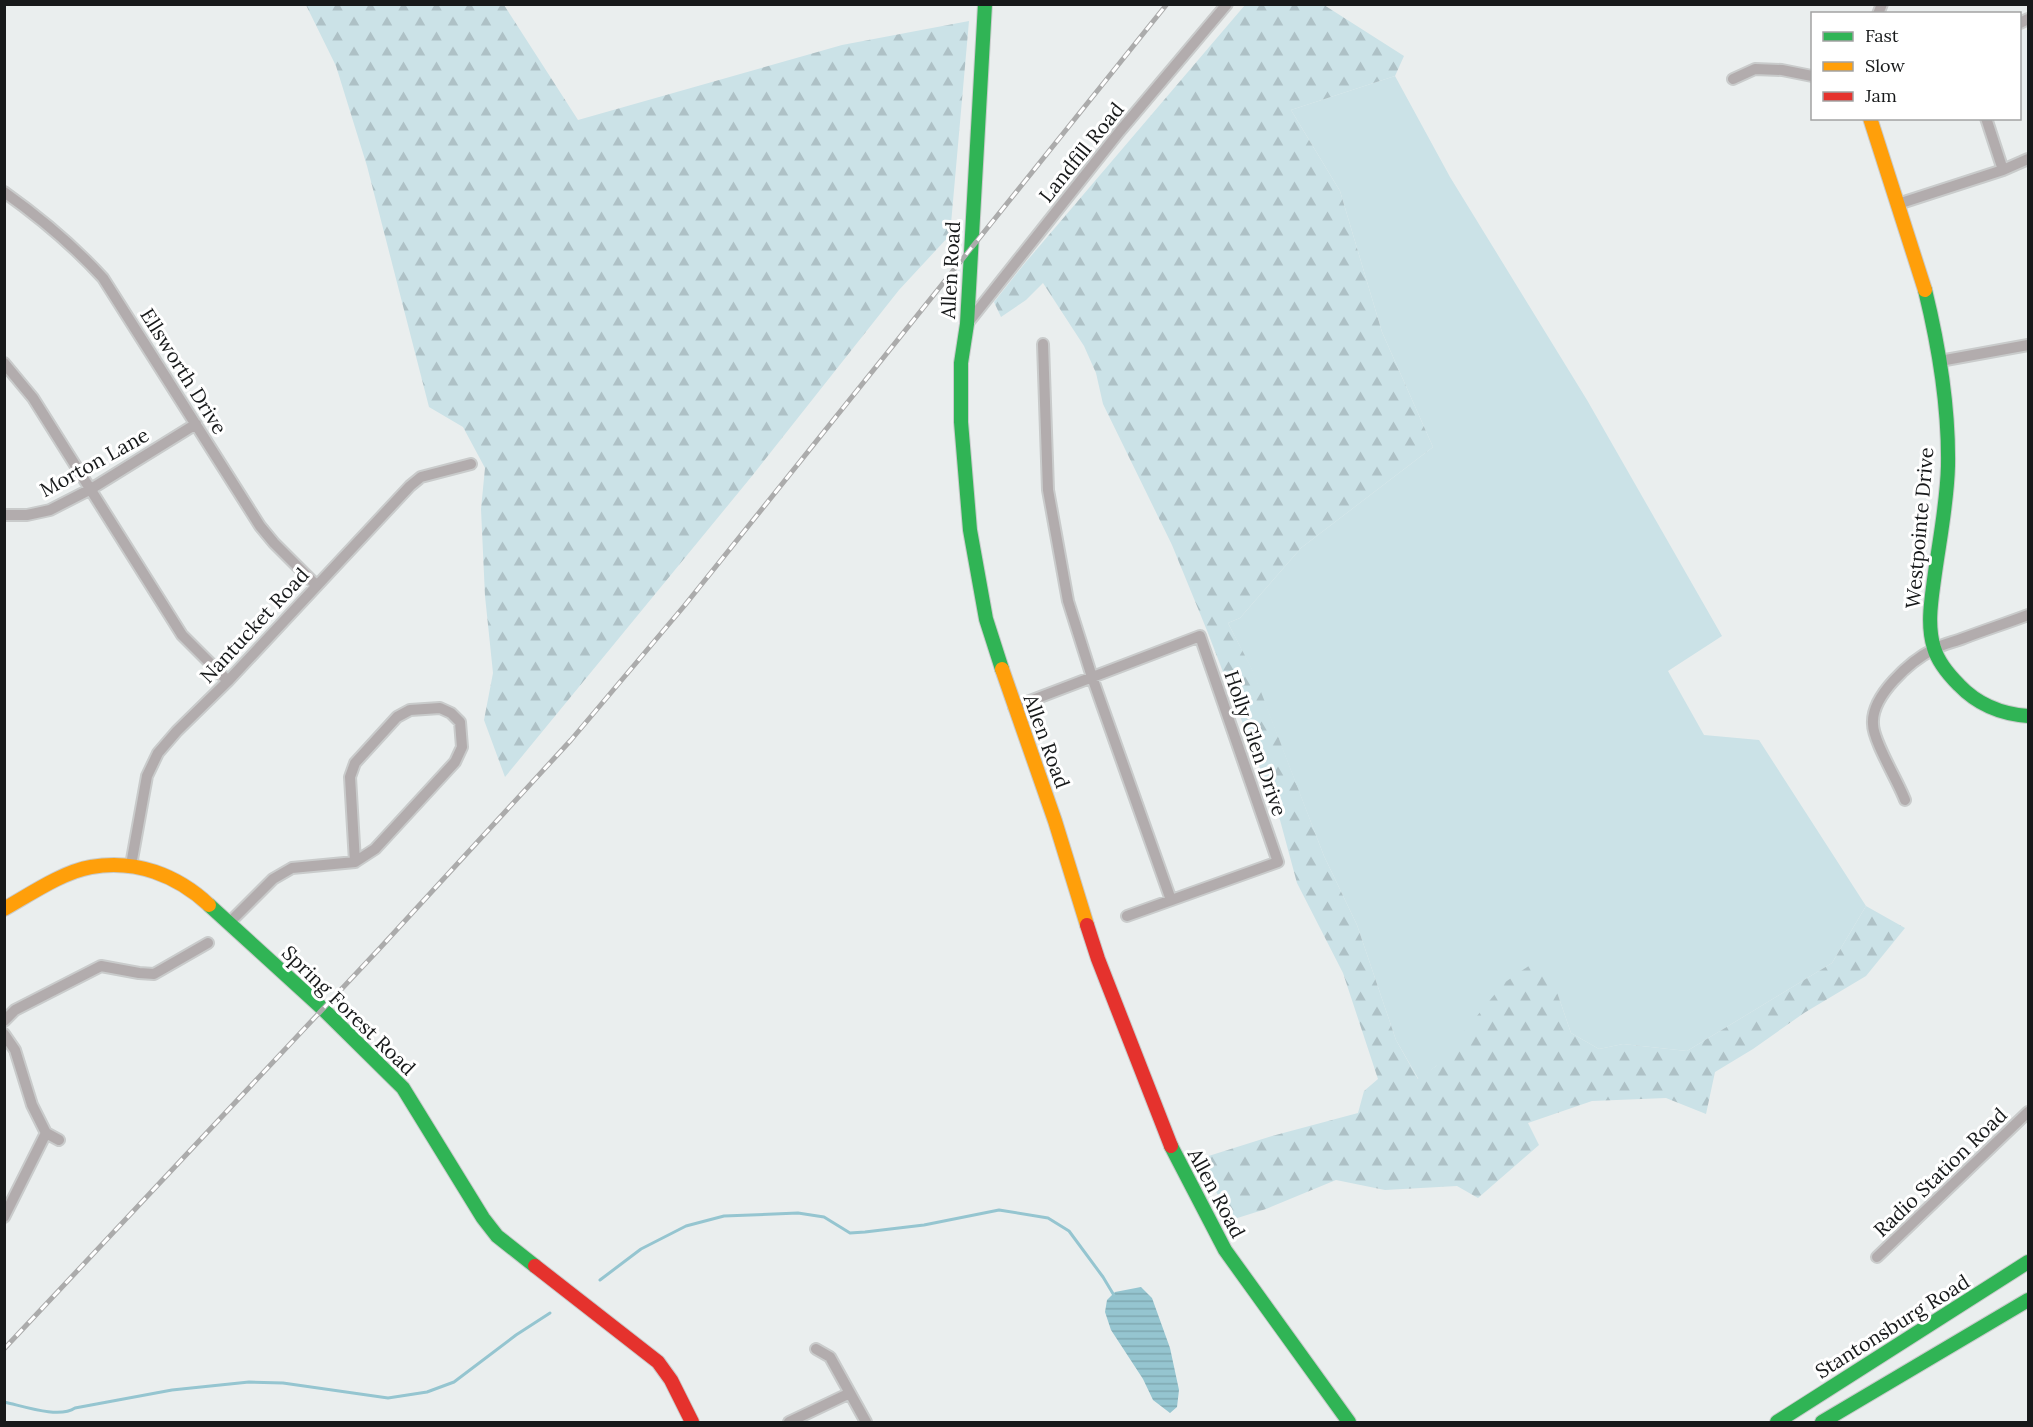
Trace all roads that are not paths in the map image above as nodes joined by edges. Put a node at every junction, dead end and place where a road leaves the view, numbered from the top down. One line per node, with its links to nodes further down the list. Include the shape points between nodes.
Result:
1 (985, 4): 11 (main road, Allen Road)
2 (1227, 4): 11 (street, Landfill Road)
3 (1811, 76): 4 (street, via 1755,69)
4 (1733, 79)
5 (1871, 120): 10 (main road, Westpointe Drive)
6 (1987, 120): 8 (street)
7 (2028, 159): 8 (street)
8 (2003, 170): 10 (street)
9 (4, 192): 16 (street, Ellsworth Drive, via 45,220 103,278)
10 (1898, 204): 14 (main road, Westpointe Drive, via 1930,310)
11 (967, 324): 25 (main road, Allen Road, via 961,363 961,422 970,531 986,619)
12 (1043, 344): 23 (street, via 1048,489 1068,601)
13 (2028, 345): 14 (street)
14 (1940, 361): 22 (main road, Westpointe Drive, via 1948,452 1930,607)
15 (4, 363): 18 (street, via 33,398)
16 (196, 424): 18 (street, Morton Lane); 20 (street, Ellsworth Drive, via 260,526)
17 (471, 464): 20 (street, Nantucket Road, via 421,477)
18 (91, 489): 19 (street, Morton Lane, via 50,510); 24 (street, via 182,635)
19 (4, 515)
20 (316, 585): 24 (street, Nantucket Road)
21 (2028, 615): 22 (street)
22 (1934, 649): 26 (main road, Westpointe Drive, via 1966,693 2000,712); 27 (street, via 1918,659 1882,695 1872,723 1874,736)
23 (1092, 677): 25 (street, Holly Glen Drive); 30 (street); 30 (street, Holly Glen Drive, via 1200,636 1278,862)
24 (228, 681): 29 (street, Nantucket Road, via 158,753 147,776)
25 (1014, 707): 49 (main road, Allen Road, via 1098,959 1175,1157 1225,1250)
26 (2028, 716)
27 (1905, 800)
28 (355, 862): 28 (street, via 375,849 455,762 462,747 460,722 451,713 440,708 411,710 397,717 355,763 350,777); 33 (street, via 292,868 273,879)
29 (131, 865): 31 (main road, Spring Forest Road, via 90,867); 33 (main road, Spring Forest Road, via 168,876 195,892)
30 (1171, 900): 32 (street, Holly Glen Drive)
31 (4, 909)
32 (1127, 916)
33 (229, 923): 46 (main road, Spring Forest Road, via 403,1088 497,1236 658,1362 672,1380)
34 (208, 943): 35 (street, via 154,974 101,966 15,1010)
35 (4, 1021)
36 (4, 1034): 38 (street, via 15,1050 32,1105)
37 (2028, 1112): 41 (street, Radio Station Road)
38 (46, 1133): 39 (street); 40 (street)
39 (59, 1140)
40 (4, 1217)
41 (1877, 1257)
42 (2028, 1262): 50 (main road, Stantonsburg Road)
43 (2028, 1300): 51 (main road)
44 (816, 1348): 45 (street, via 830,1357)
45 (850, 1393): 47 (street); 48 (street)
46 (692, 1422)
47 (789, 1422)
48 (866, 1422)
49 (1349, 1422)
50 (1777, 1422)
51 (1822, 1422)

